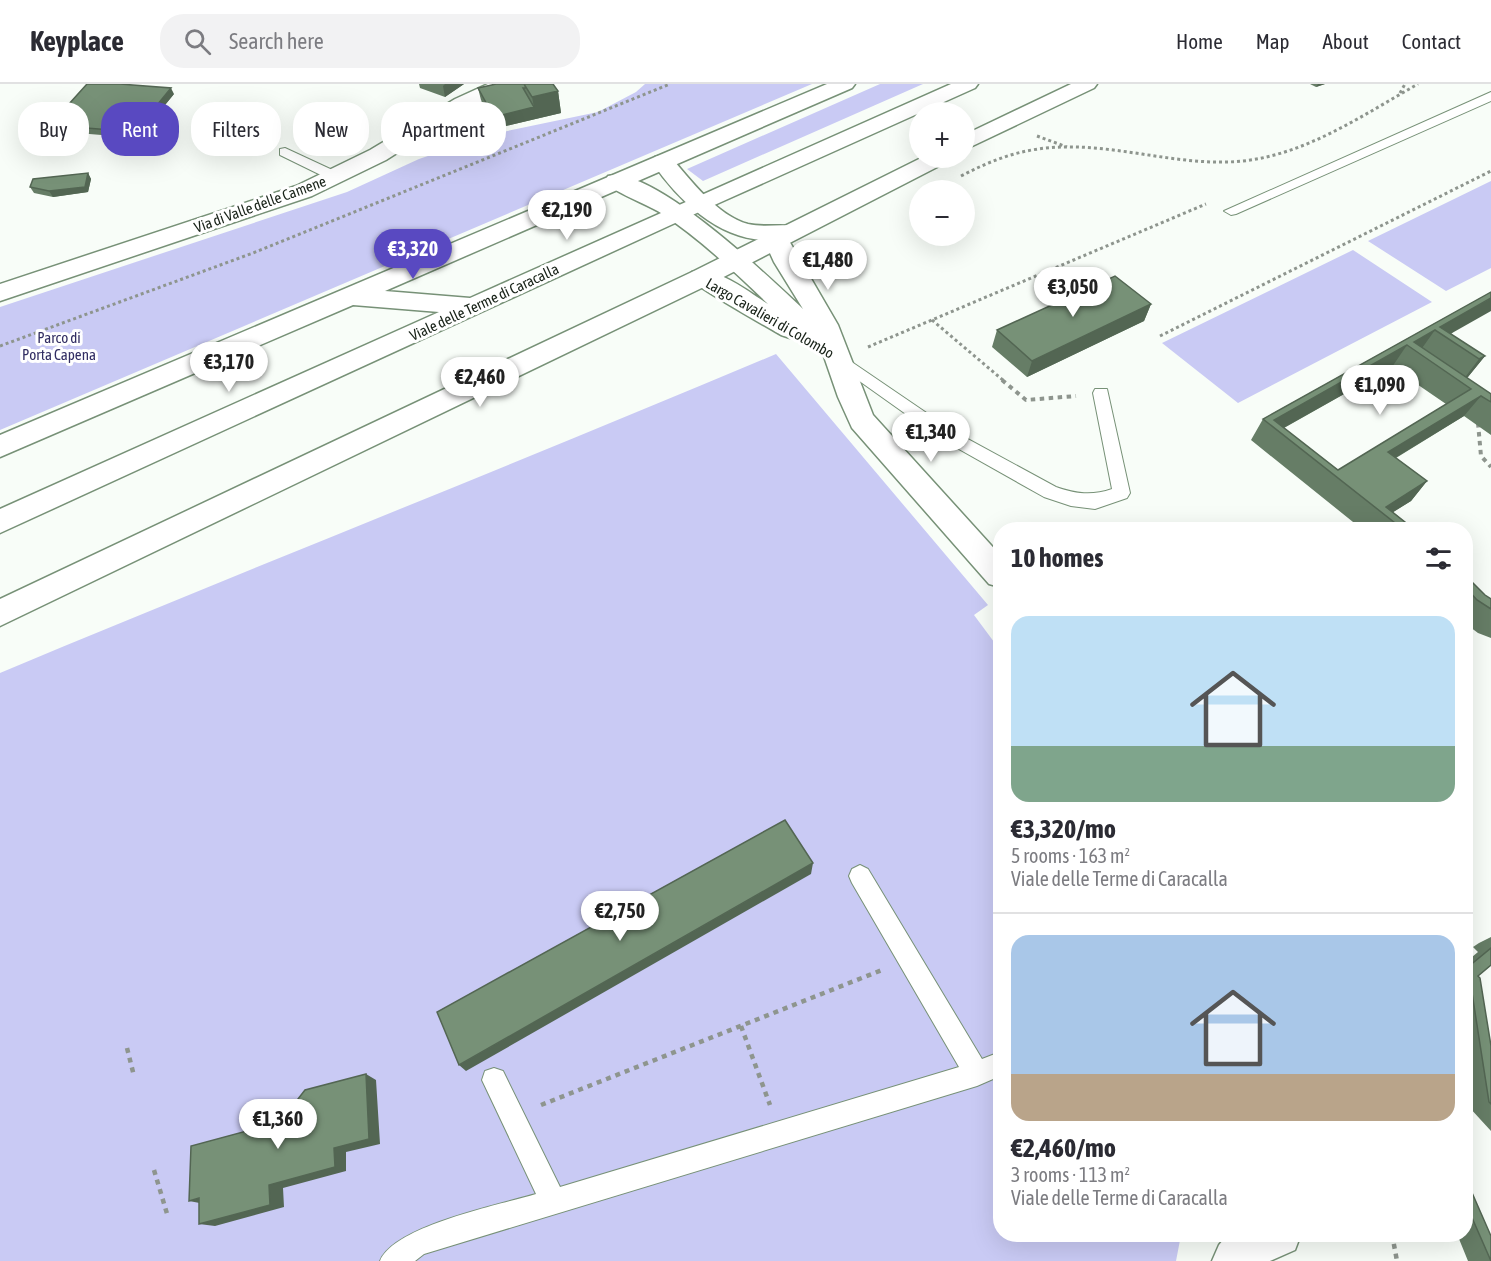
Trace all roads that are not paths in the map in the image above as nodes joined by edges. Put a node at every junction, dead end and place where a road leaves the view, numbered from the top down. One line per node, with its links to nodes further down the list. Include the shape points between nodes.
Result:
1 (507, 84): 10 (main road, Via di Valle delle Camene, via 462,103)
2 (845, 84): 8 (main road)
3 (968, 84): 12 (main road, Viale delle Terme di Caracalla)
4 (1087, 84): 6 (main road)
5 (1491, 96): 13 (lane)
6 (975, 139)
7 (285, 152): 10 (lane)
8 (663, 162): 11 (main road); 12 (main road)
9 (917, 168): 15 (main road)
10 (336, 177): 18 (main road, Via di Valle delle Camene)
11 (616, 181): 14 (main road, Largo Cavalieri di Colombo, via 647,194); 19 (main road)
12 (702, 202): 14 (main road, Viale delle Terme di Caracalla); 15 (main road, via 739,229)
13 (1231, 211)
14 (676, 214): 16 (main road, Largo Cavalieri di Colombo); 20 (main road, Viale delle Terme di Caracalla)
15 (783, 236): 16 (main road); 21 (main road, Largo Cavalieri di Colombo, via 790,271 824,323)
16 (734, 260): 17 (main road); 21 (main road, Largo Cavalieri di Colombo)
17 (701, 278): 21 (main road, Largo Cavalieri di Colombo); 26 (main road)
18 (0, 293)
19 (346, 297): 20 (main road); 23 (main road)
20 (476, 306): 24 (main road, Viale delle Terme di Caracalla)
21 (840, 359): 22 (lane, via 947,435 1050,492 1095,502 1121,493); 25 (main road, via 849,394 862,421)
22 (1101, 393)
23 (0, 447)
24 (0, 522)
25 (993, 567)
26 (0, 613)
27 (860, 876): 29 (lane)
28 (993, 1067): 29 (lane)
29 (976, 1074): 31 (lane)
30 (494, 1080): 31 (lane)
31 (554, 1202): 33 (lane, via 417,1243)
32 (1261, 1242): 34 (main road, via 1245,1249)
33 (393, 1261)
34 (1235, 1261)

